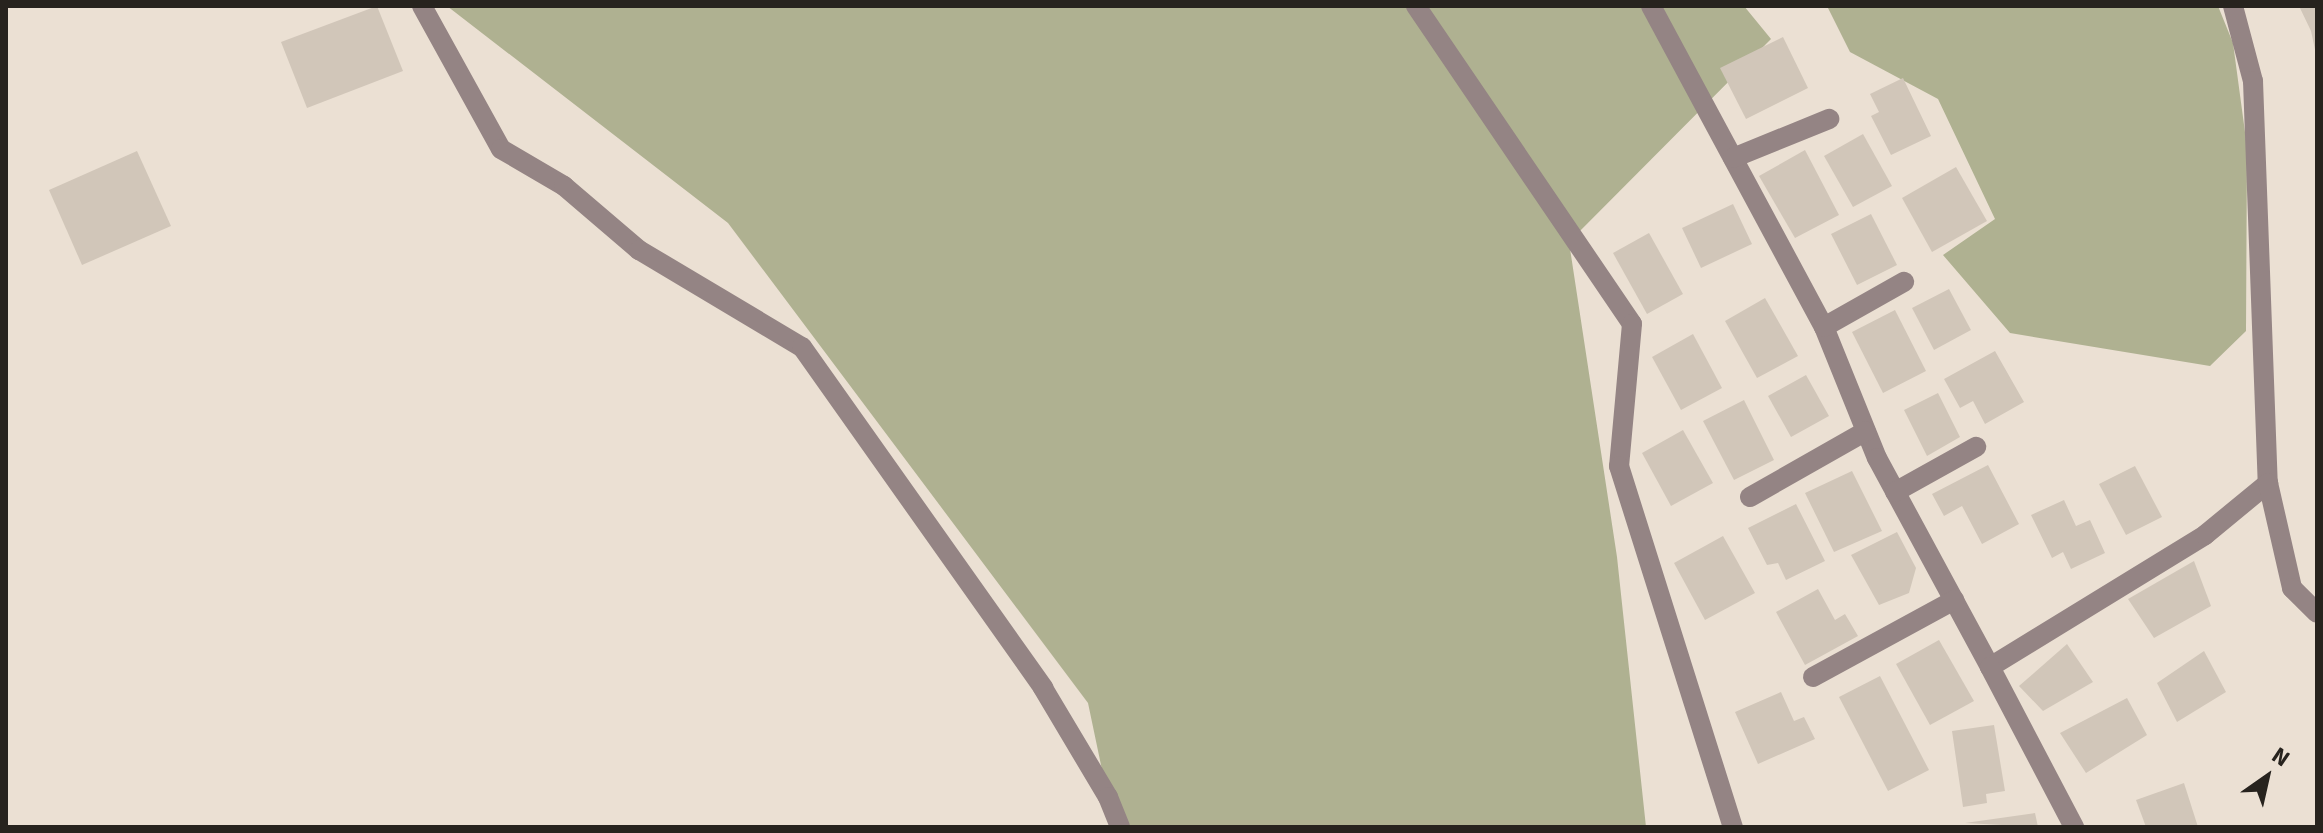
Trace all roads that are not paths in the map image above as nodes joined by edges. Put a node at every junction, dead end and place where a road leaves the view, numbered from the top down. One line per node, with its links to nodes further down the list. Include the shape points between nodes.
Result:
1 (422, 6): 18 (street, via 501,149 564,186 639,250 802,347 1043,688 1108,797)
2 (1416, 6): 19 (street, via 1632,324 1619,466)
3 (1651, 6): 6 (street)
4 (2233, 6): 11 (street, via 2253,81)
5 (1829, 119): 6 (street)
6 (1733, 158): 8 (street)
7 (1904, 282): 8 (street)
8 (1824, 327): 9 (street)
9 (1866, 431): 12 (street); 13 (street)
10 (1976, 447): 12 (street)
11 (2268, 483): 15 (street, via 2292,588); 16 (street, via 2205,535)
12 (1895, 492): 14 (street)
13 (1750, 497)
14 (1954, 600): 16 (street); 17 (street)
15 (2317, 613)
16 (1990, 667): 20 (street)
17 (1813, 677)
18 (1120, 827)
19 (1733, 827)
20 (2074, 827)

